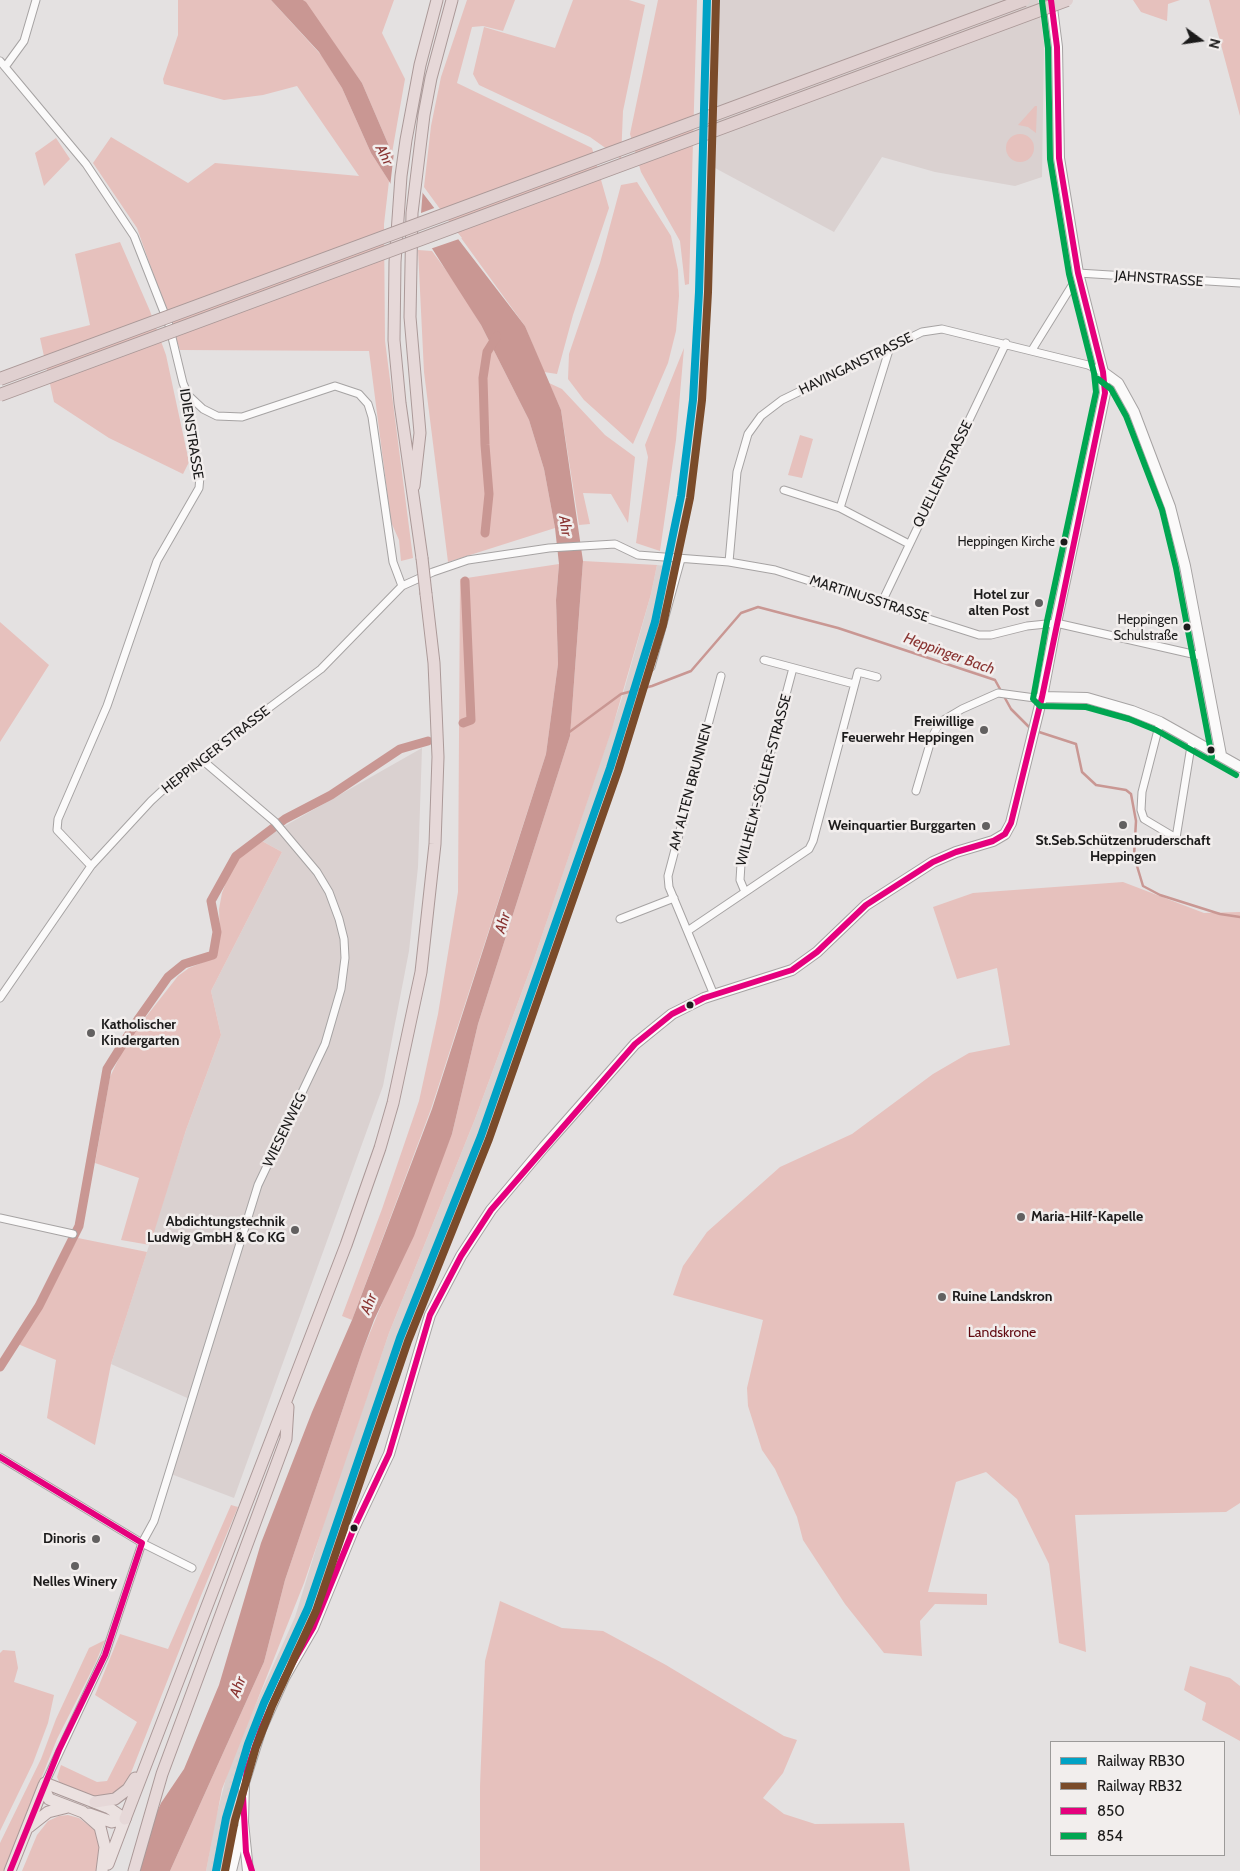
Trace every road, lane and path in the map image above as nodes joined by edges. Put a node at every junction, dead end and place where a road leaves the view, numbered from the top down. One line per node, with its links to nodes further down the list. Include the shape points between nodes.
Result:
1 (36, 0): 8 (street, via 24,41)
2 (437, 0): 20 (highway, bridge, via 420,65 401,176 395,281 394,340 407,467)
3 (452, 0): 20 (highway, bridge, via 431,78 414,186 409,289 420,432)
4 (1024, 0): 16 (highway, bridge)
5 (1051, 0): 9 (main road, via 1057,47 1059,158)
6 (1067, 0): 17 (highway, bridge)
7 (0, 61): 8 (street, IDIENSTRASSE)
8 (5, 67): 18 (street, IDIENSTRASSE, via 86,164 134,236 169,325)
9 (1078, 273): 10 (street, JAHNSTRASSE); 15 (main road)
10 (1240, 284)
11 (1071, 287): 14 (street)
12 (1006, 344): 13 (street, HAVINGANSTRASSE, via 942,329 922,332); 14 (street, HAVINGANSTRASSE); 22 (street, QUELLENSTRASSE)
13 (890, 346): 21 (street); 24 (street, HAVINGANSTRASSE, via 782,400 761,416 752,428 738,472)
14 (1032, 350): 15 (street, HAVINGANSTRASSE)
15 (1103, 372): 28 (main road, via 1105,393 1100,421); 29 (main road, via 1118,383 1134,412 1170,507 1185,566)
16 (0, 379)
17 (0, 395)
18 (188, 395): 26 (street, via 203,410 229,418 242,417 334,386 359,394 368,404 372,417 393,562); 43 (street, IDIENSTRASSE, via 184,403 200,476 199,488 157,561 107,706 58,819 57,830)
19 (784, 490): 21 (street)
20 (413, 492): 52 (highway, bridge, via 434,663 438,757 435,844 421,972 404,1058 380,1148)
21 (840, 508): 22 (street)
22 (908, 544): 27 (street, QUELLENSTRASSE)
23 (681, 559): 24 (street, MARTINUSSTRASSE); 25 (street, MARTINUSSTRASSE, via 638,554 616,544 549,548 468,560); 31 (street)
24 (729, 562): 27 (street, MARTINUSSTRASSE, via 798,576)
25 (451, 566): 26 (street, HEPPINGER STRASSE)
26 (402, 586): 40 (street, HEPPINGER STRASSE, via 321,669)
27 (881, 604): 28 (street, MARTINUSSTRASSE, via 979,635)
28 (1056, 622): 29 (street); 36 (main road)
29 (1201, 656): 39 (main road)
30 (764, 660): 32 (street)
31 (651, 668)
32 (793, 668): 35 (street); 44 (street, WILHELM-SÖLLER-STRASSE, via 741,864 740,880)
33 (721, 676): 45 (street, AM ALTEN BRUNNEN, via 668,876)
34 (877, 677): 35 (street, via 858,672)
35 (854, 684): 44 (street, WILHELM-SÖLLER-STRASSE, via 809,849)
36 (1042, 697): 37 (main road, via 1087,698); 42 (street, via 998,693 940,722 932,737); 48 (main road, via 1012,823 1005,834 933,862 909,876 866,905 817,952 792,970)
37 (1160, 722): 38 (main road); 38 (street, via 1142,792 1141,810 1144,818 1176,838)
38 (1192, 740): 39 (main road)
39 (1220, 754): 41 (main road)
40 (200, 759): 43 (street, HEPPINGER STRASSE, via 179,774 137,815); 54 (street, WIESENWEG, via 277,825 317,872 330,894 344,939 345,958 325,1044 258,1184 166,1485 154,1521)
41 (1240, 766)
42 (916, 791)
43 (91, 866): 49 (street, HEPPINGER STRASSE)
44 (745, 892): 47 (street, WILHELM-SÖLLER-STRASSE)
45 (674, 898): 46 (street); 47 (street, AM ALTEN BRUNNEN)
46 (620, 919)
47 (689, 930): 48 (street, AM ALTEN BRUNNEN)
48 (714, 994): 62 (main road, via 672,1014 635,1044 491,1210 454,1268 425,1330 389,1454 313,1628 284,1678 262,1729 244,1783)
49 (0, 998)
50 (0, 1218): 51 (street)
51 (73, 1234)
52 (288, 1395): 56 (highway); 67 (highway, via 286,1439 162,1774)
53 (0, 1456): 54 (street)
54 (142, 1543): 55 (street); 57 (street, WIESENWEG, via 105,1655)
55 (192, 1568)
56 (152, 1746): 58 (highway, via 128,1789 115,1799); 61 (highway)
57 (45, 1783): 58 (main road); 59 (main road, via 49,1799); 63 (main road)
58 (95, 1802): 61 (main road)
59 (70, 1807): 60 (main road); 63 (main road, via 48,1812)
60 (83, 1812): 61 (main road, via 112,1822); 66 (main road, via 97,1823 103,1834)
61 (125, 1819): 66 (main road)
62 (243, 1822): 64 (main road); 68 (main road)
63 (28, 1828): 65 (main road)
64 (246, 1852): 69 (main road); 70 (main road)
65 (10, 1871)
66 (104, 1871)
67 (134, 1871)
68 (231, 1871)
69 (248, 1871)
70 (252, 1871)

